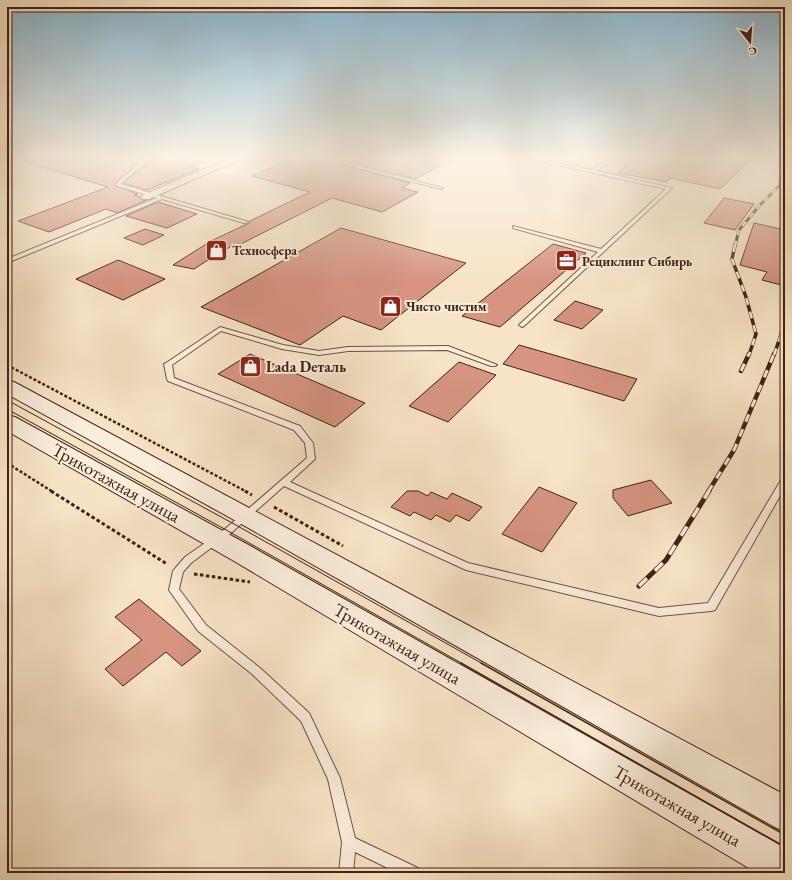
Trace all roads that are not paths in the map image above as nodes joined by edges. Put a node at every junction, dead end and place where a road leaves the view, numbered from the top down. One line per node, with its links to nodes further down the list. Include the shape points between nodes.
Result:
1 (158, 199): 7 (lane)
2 (165, 199): 4 (lane)
3 (658, 199): 6 (lane)
4 (246, 222)
5 (515, 228): 6 (lane)
6 (602, 251): 8 (lane)
7 (7, 261)
8 (522, 325)
9 (493, 365): 13 (lane, via 448,348 319,353 282,347 220,329 168,364 171,379 297,428 309,443 311,459)
10 (7, 386): 14 (main road, Трикотажная улица)
11 (7, 422): 15 (main road, Трикотажная улица)
12 (785, 480): 13 (lane, via 711,606 659,612 466,566)
13 (283, 482): 14 (lane)
14 (247, 504): 15 (lane); 16 (main road, Трикотажная улица)
15 (217, 539): 17 (lane, via 188,560 178,571 174,590 202,628 256,671 305,717 334,778); 18 (main road, Трикотажная улица)
16 (785, 814)
17 (349, 842): 19 (lane); 20 (lane)
18 (785, 869)
19 (346, 873)
20 (413, 873)

